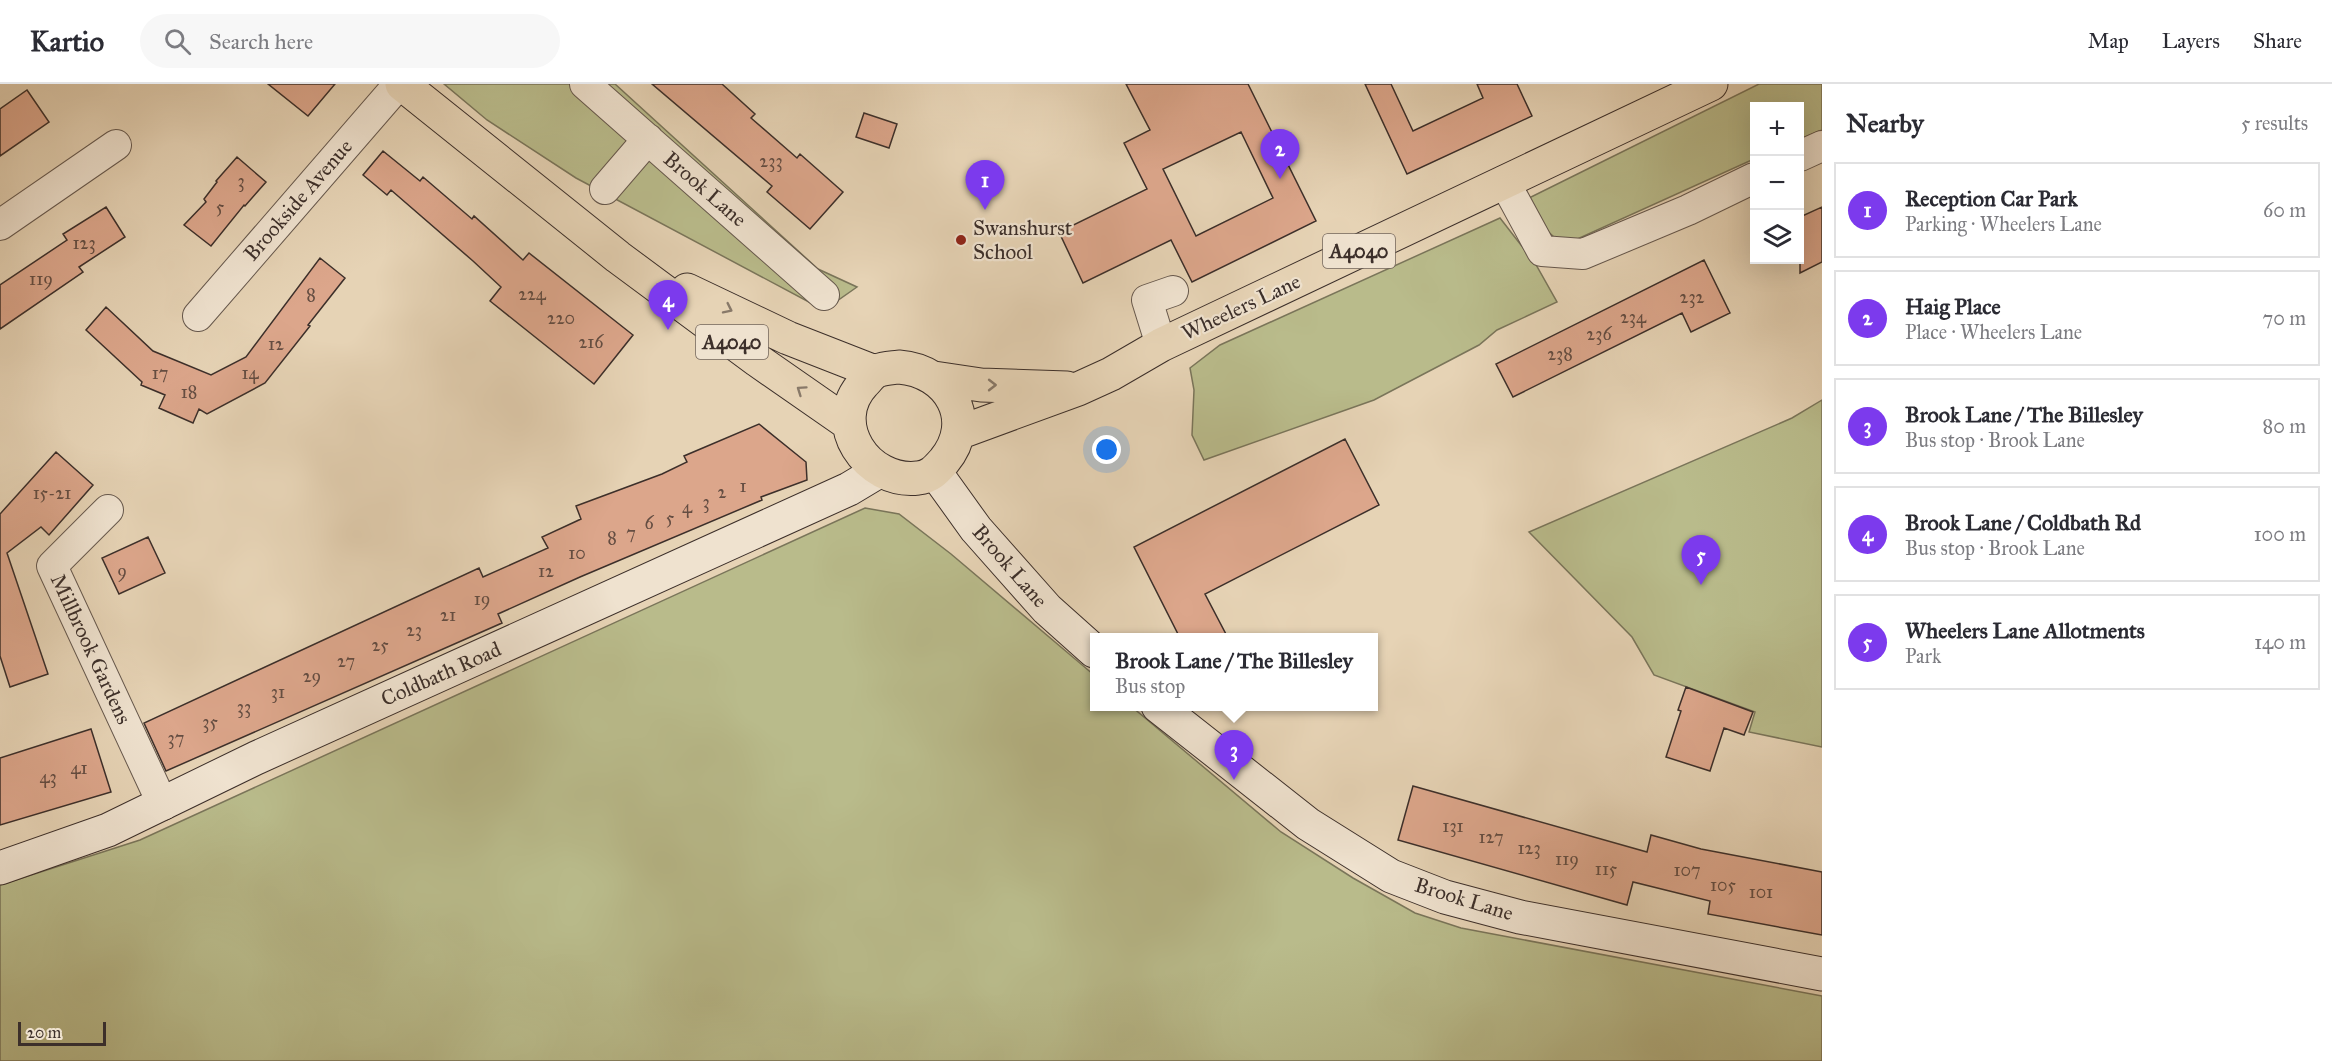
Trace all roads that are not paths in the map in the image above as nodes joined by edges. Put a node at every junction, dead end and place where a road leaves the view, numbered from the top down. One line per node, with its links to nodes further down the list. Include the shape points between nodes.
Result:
1 (400, 84): 12 (main road, A4040); 15 (street, Brookside Avenue)
2 (585, 84): 4 (street, Brook Lane)
3 (1711, 84): 9 (main road, Wheelers Lane / A4040)
4 (648, 140): 10 (street); 14 (street, Brook Lane)
5 (116, 145): 11 (street)
6 (1822, 146): 7 (street)
7 (1804, 154)
8 (1750, 180): 9 (street, via 1583,254 1542,251)
9 (1504, 181): 16 (main road, Wheelers Lane / A4040)
10 (605, 189)
11 (0, 225)
12 (618, 257): 17 (main road, A4040, one-way to 17, via 788,338); 20 (main road, A4040, one-way to 12)
13 (1173, 291): 16 (street, via 1147,300)
14 (824, 295)
15 (198, 316)
16 (1161, 345): 19 (main road, Wheelers Lane / A4040)
17 (875, 372): 18 (main road, via 899,367); 20 (main road, via 850,405)
18 (934, 378): 19 (main road, Wheelers Lane / A4040, one-way to 19, via 981,385); 21 (main road, via 949,390 956,406)
19 (1078, 389): 21 (main road, Wheelers Lane / A4040)
20 (849, 424): 22 (main road, via 862,456)
21 (958, 433): 23 (main road, via 952,452)
22 (879, 471): 23 (main road, via 900,478 920,478); 27 (main road, Coldbath Road, via 849,489 256,758)
23 (935, 472): 25 (main road, Brook Lane, via 976,529 1047,609)
24 (108, 510): 27 (street, Millbrook Gardens, via 52,566)
25 (1090, 647)
26 (1164, 711): 29 (main road, Brook Lane, via 1308,824 1392,876 1445,897 1520,917)
27 (163, 805): 28 (main road, Coldbath Road, via 108,830)
28 (0, 868)
29 (1822, 974)

